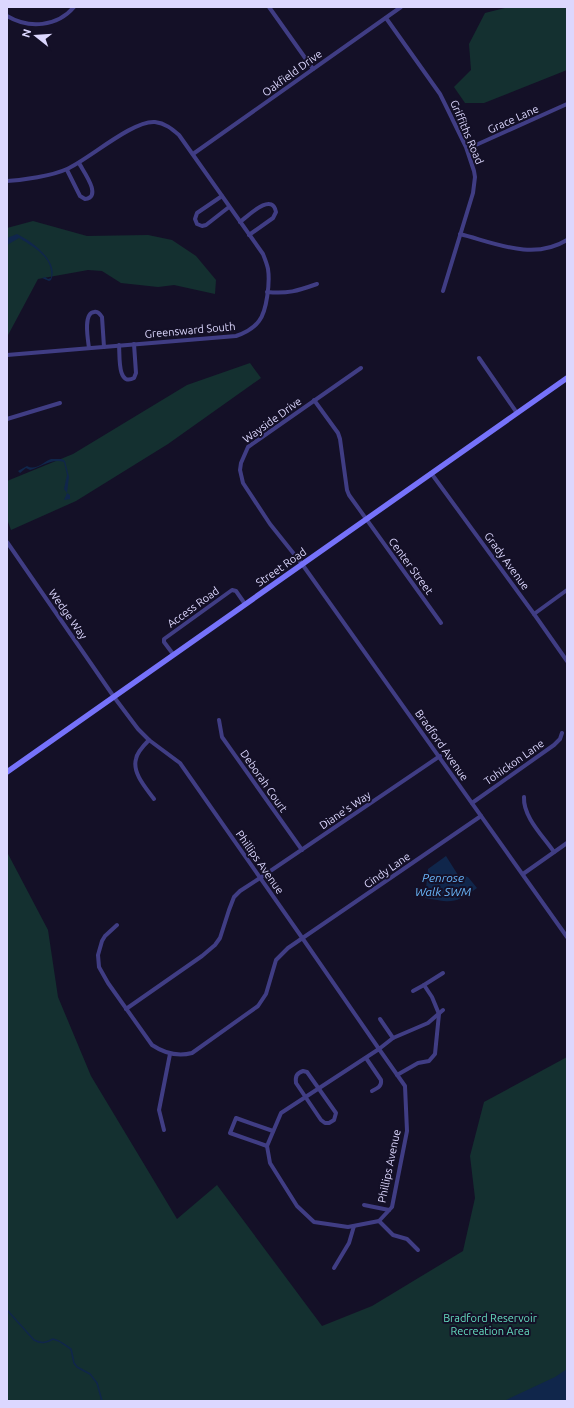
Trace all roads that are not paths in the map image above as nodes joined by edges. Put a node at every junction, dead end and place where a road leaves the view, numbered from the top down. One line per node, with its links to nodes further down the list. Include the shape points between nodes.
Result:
1 (74, 7): 4 (street, via 64,16 41,24 17,21)
2 (269, 7): 6 (street)
3 (401, 7): 5 (street, Oakfield Drive)
4 (7, 16)
5 (386, 18): 6 (street, Oakfield Drive); 8 (street, Griffiths Road, via 440,94)
6 (313, 68): 9 (street, Oakfield Drive)
7 (567, 104): 8 (street, Grace Lane)
8 (467, 149): 16 (street, Griffiths Road, via 475,177 473,193)
9 (193, 154): 10 (street, Greensward South, via 172,129 161,123 148,122 133,127); 13 (street, Greensward South)
10 (79, 163): 11 (street, Greensward South); 11 (street, via 93,189 90,197 85,199 80,196)
11 (67, 170): 12 (street, Greensward South)
12 (7, 181)
13 (222, 196): 14 (street, Greensward South); 14 (street, via 197,214 196,224 204,226)
14 (229, 206): 15 (street, Greensward South)
15 (240, 222): 17 (street, Greensward South); 17 (street, via 264,204 274,206 276,212 273,218)
16 (460, 234): 18 (street, via 513,249 528,250 549,248); 20 (street, Griffiths Road)
17 (249, 235): 21 (street, Greensward South, via 263,254 267,265)
18 (567, 240)
19 (317, 284): 21 (street, via 297,292)
20 (444, 291)
21 (267, 292): 22 (street, Greensward South, via 262,316 254,327 243,334)
22 (134, 344): 23 (street, Greensward South); 23 (street, via 136,373 134,378 128,380 121,375)
23 (119, 346): 24 (street, Greensward South)
24 (104, 347): 25 (street); 25 (street, via 102,316 94,312 87,318)
25 (89, 348): 26 (street)
26 (7, 355)
27 (479, 358): 32 (street)
28 (361, 368): 30 (street, Wayside Drive)
29 (567, 378): 32 (main road, Street Road)
30 (314, 400): 35 (street, Center Street, via 338,433 347,490); 37 (street, Wayside Drive, via 248,447 240,470 246,488 270,524)
31 (60, 403): 33 (street)
32 (517, 413): 34 (main road, Street Road)
33 (7, 419)
34 (431, 473): 35 (main road, Street Road); 40 (street, Grady Avenue)
35 (366, 519): 37 (main road, Street Road); 41 (street, Center Street)
36 (7, 542): 44 (street, Wedge Way)
37 (302, 564): 39 (main road, Street Road); 48 (street, Bradford Avenue)
38 (567, 590): 40 (street)
39 (245, 604): 42 (main road, Street Road); 42 (street, Access Road, via 236,591 232,590 164,639)
40 (534, 614): 43 (street, Grady Avenue)
41 (441, 623)
42 (173, 654): 44 (main road, Street Road)
43 (567, 661)
44 (114, 697): 47 (street, Phillips Avenue); 49 (main road, Street Road)
45 (219, 720): 55 (street, Deborah Court, via 222,737)
46 (562, 733): 52 (street, Tohickon Lane, via 554,745)
47 (149, 740): 51 (street, via 136,758 135,766); 58 (street, Phillips Avenue, via 180,763)
48 (440, 756): 52 (street, Bradford Avenue); 55 (street, Diane's Way)
49 (7, 772)
50 (524, 797): 56 (street, via 527,814)
51 (154, 799)
52 (472, 803): 53 (street, Bradford Avenue)
53 (481, 816): 57 (street, Bradford Avenue); 61 (street, Cindy Lane)
54 (567, 843): 56 (street)
55 (302, 850): 58 (street, Diane's Way)
56 (554, 852): 57 (street)
57 (523, 874): 60 (street, Bradford Avenue)
58 (260, 878): 61 (street, Phillips Avenue); 65 (street, Diane's Way, via 234,897 220,938 215,945)
59 (117, 925): 65 (street, via 102,941 98,961 108,983)
60 (567, 937)
61 (303, 939): 70 (street, Phillips Avenue); 71 (street, Cindy Lane, via 288,948 276,960 266,994 258,1006 192,1052 185,1055)
62 (443, 973): 63 (street)
63 (424, 986): 64 (street); 67 (street)
64 (413, 991)
65 (126, 1009): 71 (street, via 152,1045)
66 (444, 1010): 67 (street)
67 (439, 1014): 69 (street, via 428,1023); 73 (street, via 436,1054 429,1061 418,1063)
68 (380, 1019): 69 (street)
69 (393, 1038): 70 (street)
70 (379, 1049): 72 (street); 73 (street, Phillips Avenue)
71 (170, 1054): 77 (street, via 159,1110)
72 (366, 1058): 74 (street); 75 (street, via 382,1083)
73 (397, 1075): 81 (street, Phillips Avenue, via 405,1086 407,1131 392,1207)
74 (319, 1088): 76 (street); 76 (street, via 307,1072 300,1072 295,1078 296,1083); 76 (street, via 336,1113 334,1120 325,1123 321,1120)
75 (372, 1091)
76 (306, 1097): 78 (street, via 281,1112)
77 (164, 1130)
78 (273, 1131): 79 (street); 79 (street, via 236,1118 230,1133)
79 (267, 1146): 83 (street, via 270,1162 297,1206 314,1222)
80 (364, 1205): 81 (street)
81 (389, 1210): 82 (street, Phillips Avenue)
82 (379, 1221): 83 (street); 84 (street, via 393,1235 407,1239)
83 (354, 1226): 85 (street, via 349,1243)
84 (418, 1250)
85 (334, 1268)

